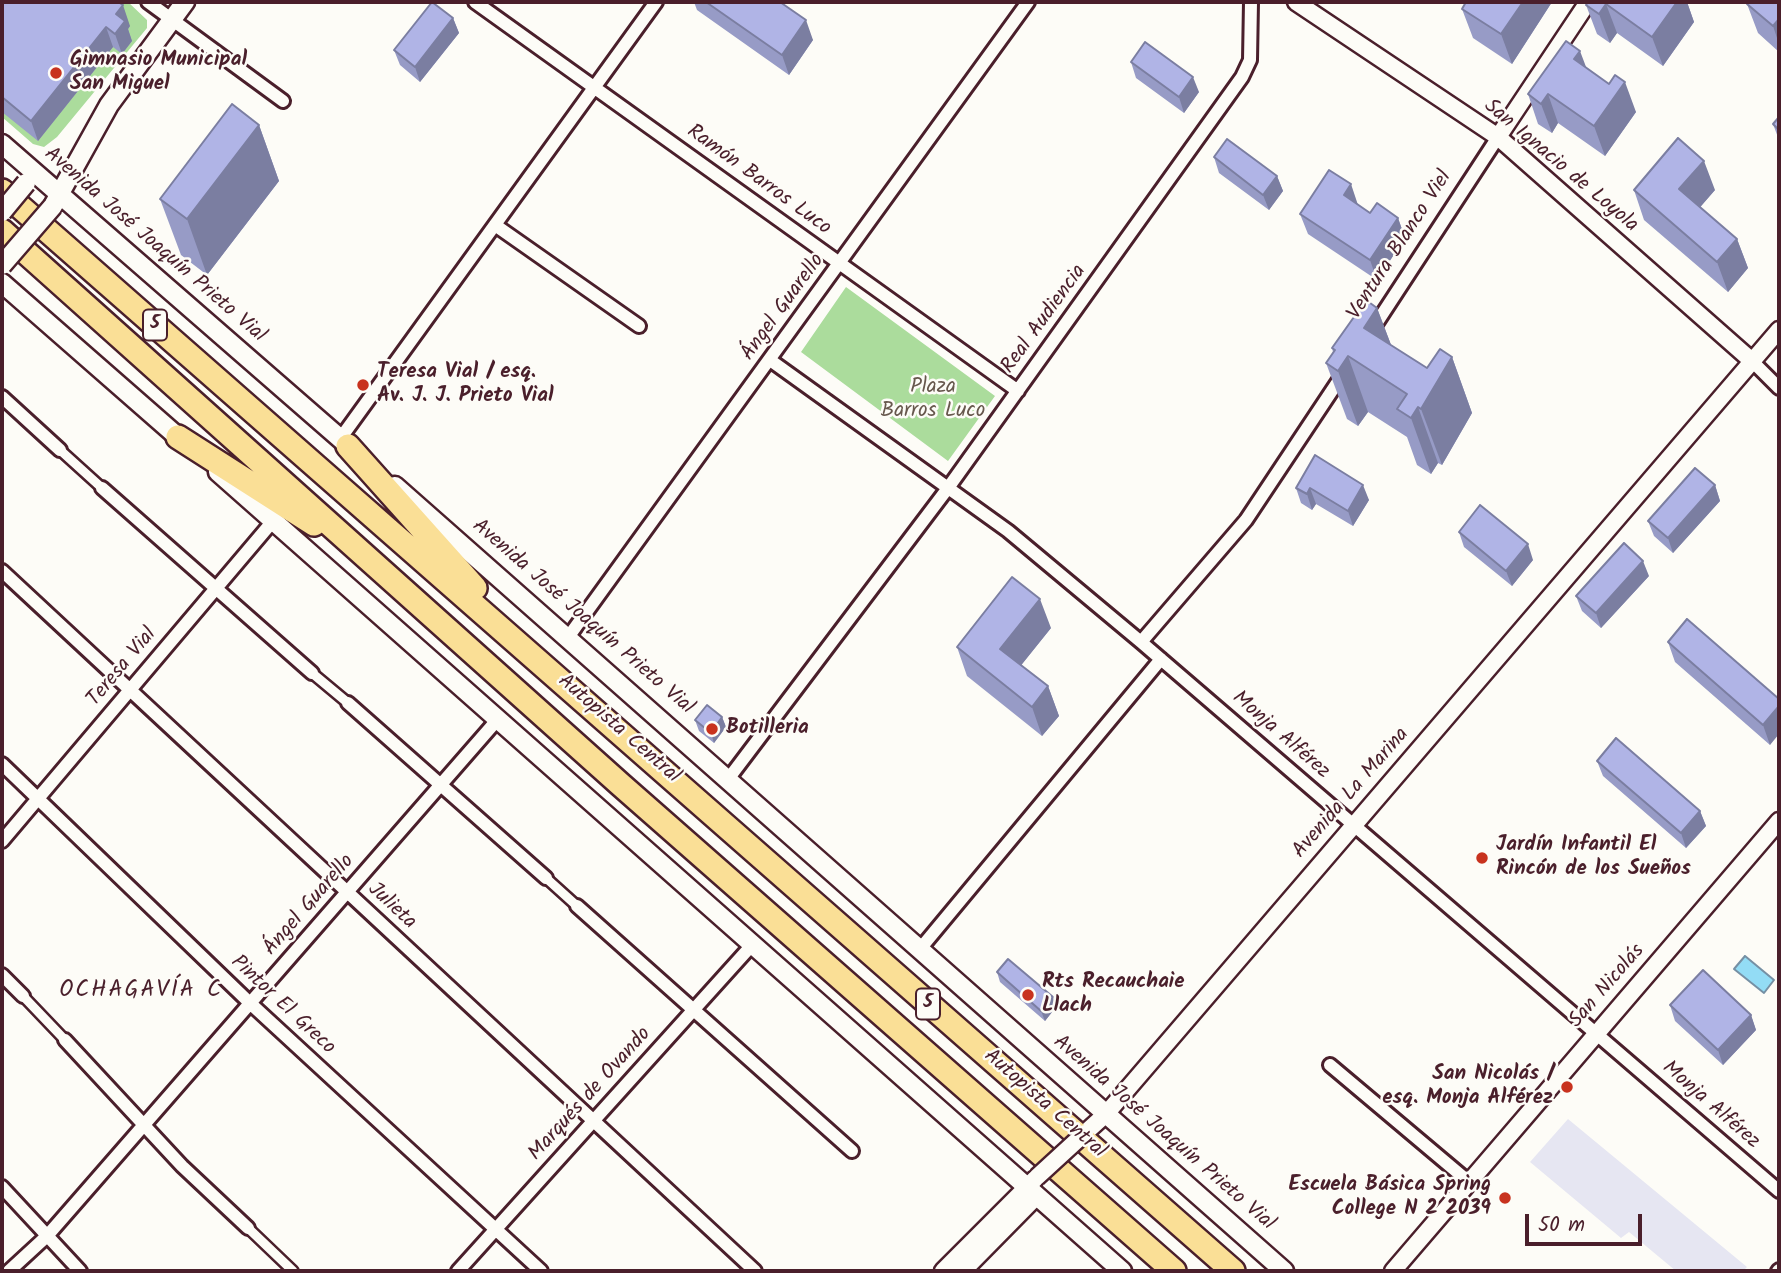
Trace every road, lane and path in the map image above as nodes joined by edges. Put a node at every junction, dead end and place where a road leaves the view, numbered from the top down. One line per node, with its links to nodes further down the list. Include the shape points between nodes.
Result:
1 (148, 2): 9 (street)
2 (185, 2): 9 (main road)
3 (475, 2): 10 (street, Ramón Barros Luco)
4 (656, 2): 10 (street)
5 (1028, 2): 20 (street, Ángel Guarello)
6 (1251, 2): 28 (street, Real Audiencia, via 1247,69)
7 (1296, 2): 12 (street, San Ignacio de Loyola)
8 (1588, 2): 12 (street, Ventura Blanco Viel)
9 (171, 20): 11 (street); 16 (main road, via 109,105)
10 (594, 87): 18 (street); 20 (street, Ramón Barros Luco)
11 (283, 101)
12 (1498, 137): 26 (street, San Ignacio de Loyola); 40 (street, Ventura Blanco Viel, via 1246,520)
13 (2, 144): 14 (main road, Avenida José Joaquín Prieto Vial)
14 (30, 178): 16 (main road, Avenida José Joaquín Prieto Vial); 17 (main road, bridge)
15 (2, 191): 41 (highway, Autopista Central / 5)
16 (57, 201): 21 (main road, bridge); 31 (main road, Avenida José Joaquín Prieto Vial)
17 (2, 212)
18 (495, 225): 23 (street); 31 (street)
19 (2, 231): 37 (highway, Autopista Central / 5)
20 (840, 263): 25 (street, Ángel Guarello); 28 (street, Ramón Barros Luco)
21 (2, 265)
22 (2, 283): 30 (main road)
23 (639, 326)
24 (1779, 330): 26 (street, Avenida La Marina)
25 (770, 359): 34 (street, Monja Alférez); 39 (street, Ángel Guarello)
26 (1752, 361): 27 (street, San Ignacio de Loyola); 52 (street, Avenida La Marina)
27 (1779, 388)
28 (1018, 391): 34 (street, Real Audiencia)
29 (2, 397): 32 (street)
30 (178, 437): 35 (main road); 37 (highway, via 310,521)
31 (344, 442): 39 (main road, Avenida José Joaquín Prieto Vial); 41 (highway)
32 (60, 450): 33 (street)
33 (102, 488): 38 (street)
34 (948, 488): 40 (street, Monja Alférez, via 1008,531); 48 (street, Real Audiencia)
35 (273, 521): 38 (street, Teresa Vial); 46 (main road)
36 (2, 571): 44 (street, Julieta)
37 (401, 588): 86 (highway, Autopista Central / 5)
38 (216, 589): 43 (street); 44 (street, Teresa Vial)
39 (569, 636): 48 (main road, Avenida José Joaquín Prieto Vial)
40 (1141, 642): 42 (street, Monja Alférez)
41 (529, 652): 87 (highway, Autopista Central / 5)
42 (1161, 659): 52 (street, Monja Alférez); 58 (street)
43 (312, 673): 45 (street)
44 (130, 690): 50 (street, Teresa Vial); 55 (street, Julieta)
45 (348, 703): 49 (street)
46 (498, 719): 49 (street, Ángel Guarello); 57 (main road)
47 (2, 764): 50 (street, Pintor El Greco)
48 (729, 778): 58 (main road, Avenida José Joaquín Prieto Vial)
49 (442, 784): 54 (street); 55 (street, Ángel Guarello)
50 (38, 798): 53 (street, Teresa Vial); 61 (street, Pintor El Greco)
51 (1779, 821): 63 (street, San Nicolás)
52 (1354, 825): 63 (street, Monja Alférez); 66 (street, Avenida La Marina)
53 (2, 841)
54 (546, 878): 56 (street)
55 (348, 892): 61 (street, Ángel Guarello); 67 (street, Julieta)
56 (577, 906): 62 (street)
57 (752, 944): 62 (street, Marqués de Ovando); 72 (main road)
58 (920, 949): 66 (main road, Avenida José Joaquín Prieto Vial)
59 (2, 975): 60 (street)
60 (23, 996): 64 (street)
61 (251, 1004): 68 (street, Ángel Guarello); 75 (street, Pintor El Greco)
62 (694, 1010): 67 (street, Marqués de Ovando); 69 (street)
63 (1596, 1033): 70 (street, San Nicolás); 73 (street, Monja Alférez)
64 (65, 1040): 68 (street)
65 (1331, 1065): 70 (street)
66 (1105, 1114): 72 (street, Avenida La Marina, bridge); 88 (main road, Avenida José Joaquín Prieto Vial)
67 (593, 1121): 75 (street, Marqués de Ovando); 82 (street, Julieta)
68 (144, 1126): 74 (street); 76 (street, Ángel Guarello)
69 (852, 1151)
70 (1469, 1182): 89 (street, San Nicolás)
71 (2, 1187): 76 (street)
72 (1034, 1187): 83 (street, Avenida La Marina); 84 (street, Avenida La Marina); 85 (main road)
73 (1779, 1191)
74 (248, 1228): 79 (street)
75 (495, 1230): 80 (street, Marqués de Ovando); 81 (street, Pintor El Greco)
76 (47, 1236): 77 (street, Ángel Guarello); 78 (street)
77 (9, 1271)
78 (79, 1271)
79 (293, 1271)
80 (458, 1271)
81 (541, 1271)
82 (755, 1271)
83 (943, 1271)
84 (963, 1271)
85 (1122, 1271)
86 (1174, 1271)
87 (1233, 1271)
88 (1284, 1271)
89 (1393, 1271)

